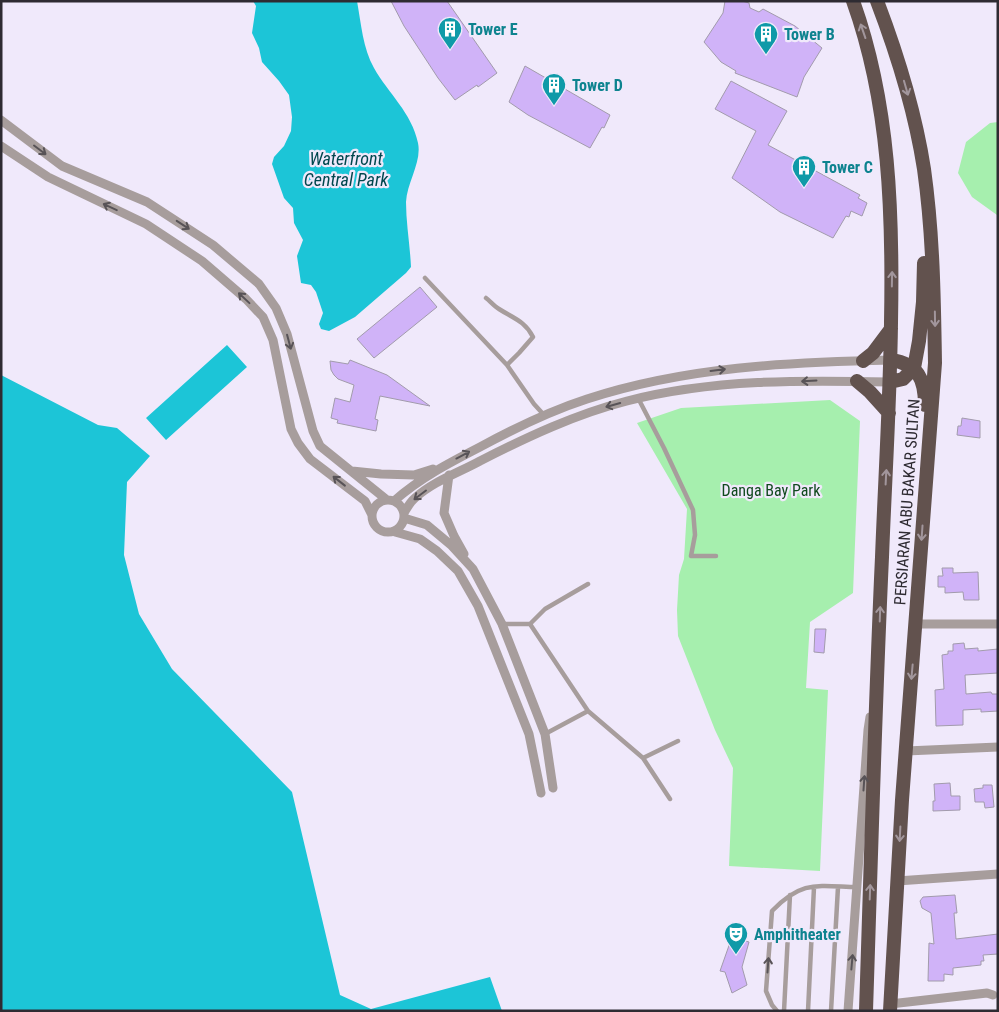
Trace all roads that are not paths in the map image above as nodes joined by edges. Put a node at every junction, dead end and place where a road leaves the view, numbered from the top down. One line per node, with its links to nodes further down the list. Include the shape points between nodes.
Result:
1 (853, 1): 8 (highway, PERSIARAN ABU BAKAR SULTAN, one-way to 1, via 888,165 873,65)
2 (877, 1): 5 (highway, PERSIARAN ABU BAKAR SULTAN, one-way to 5, via 893,41 912,108)
3 (1, 120): 19 (street, one-way to 19, via 62,166 147,202 213,245 259,284 276,308 287,334 316,438 320,446)
4 (1, 146): 23 (street, one-way to 4, via 364,501 310,459 298,443 292,429 273,340 263,317 246,299 202,262 146,224 48,177)
5 (928, 210): 12 (highway, via 923,302); 22 (highway, PERSIARAN ABU BAKAR SULTAN, one-way to 22, via 935,363)
6 (425, 278): 11 (lane)
7 (486, 298): 11 (lane, via 518,319 533,337)
8 (891, 328): 9 (highway, PERSIARAN ABU BAKAR SULTAN); 10 (highway)
9 (891, 360): 10 (street); 12 (highway); 14 (highway, PERSIARAN ABU BAKAR SULTAN)
10 (863, 361): 17 (street, one-way to 10, via 588,399 670,378 719,370)
11 (507, 365): 17 (lane)
12 (914, 368): 14 (highway, via 903,379); 22 (highway, via 922,380 925,396)
13 (858, 381): 14 (street); 15 (street, one-way to 15, via 719,385); 16 (highway)
14 (890, 382): 16 (highway, PERSIARAN ABU BAKAR SULTAN)
15 (638, 398): 20 (street, one-way to 20, via 590,412 522,439); 26 (lane, via 693,510 695,535 691,556)
16 (888, 413): 33 (highway, PERSIARAN ABU BAKAR SULTAN, one-way to 16)
17 (544, 415): 18 (street, one-way to 17)
18 (442, 466): 19 (street, via 414,475); 21 (street)
19 (352, 471): 21 (street)
20 (449, 475): 24 (street, one-way to 24, via 414,499); 27 (street, via 444,513)
21 (390, 501): 23 (street, via 378,504); 24 (street, via 400,506)
22 (924, 508): 31 (highway, PERSIARAN ABU BAKAR SULTAN, one-way to 31)
23 (372, 515): 25 (street, via 380,530)
24 (404, 515): 25 (street); 27 (street, via 427,525)
25 (395, 532): 41 (street, via 420,539 437,551 458,571 478,606 529,734)
26 (716, 556)
27 (473, 569): 29 (street)
28 (588, 584): 30 (lane, via 545,609)
29 (502, 624): 30 (lane); 35 (street)
30 (530, 624): 34 (lane)
31 (916, 624): 32 (street); 38 (highway, PERSIARAN ABU BAKAR SULTAN, one-way to 38)
32 (998, 624)
33 (878, 680): 47 (street, one-way to 33, via 868,730); 56 (highway, PERSIARAN ABU BAKAR SULTAN, one-way to 33)
34 (588, 711): 35 (lane); 39 (lane)
35 (545, 734): 40 (street)
36 (678, 741): 39 (lane)
37 (998, 747): 38 (street)
38 (906, 751): 44 (highway, PERSIARAN ABU BAKAR SULTAN, one-way to 44)
39 (643, 758): 42 (lane)
40 (553, 788)
41 (541, 793)
42 (670, 799)
43 (998, 874): 44 (street)
44 (897, 881): 50 (highway, PERSIARAN ABU BAKAR SULTAN)
45 (814, 887): 46 (lane); 48 (lane); 53 (lane)
46 (838, 887): 47 (lane); 54 (lane)
47 (858, 887): 55 (street, one-way to 47)
48 (790, 895): 51 (lane, one-way to 48, via 766,991 772,911); 52 (lane)
49 (993, 994): 50 (street)
50 (890, 1008)
51 (777, 1011)
52 (784, 1011)
53 (808, 1011)
54 (832, 1011)
55 (848, 1011)
56 (866, 1011)

